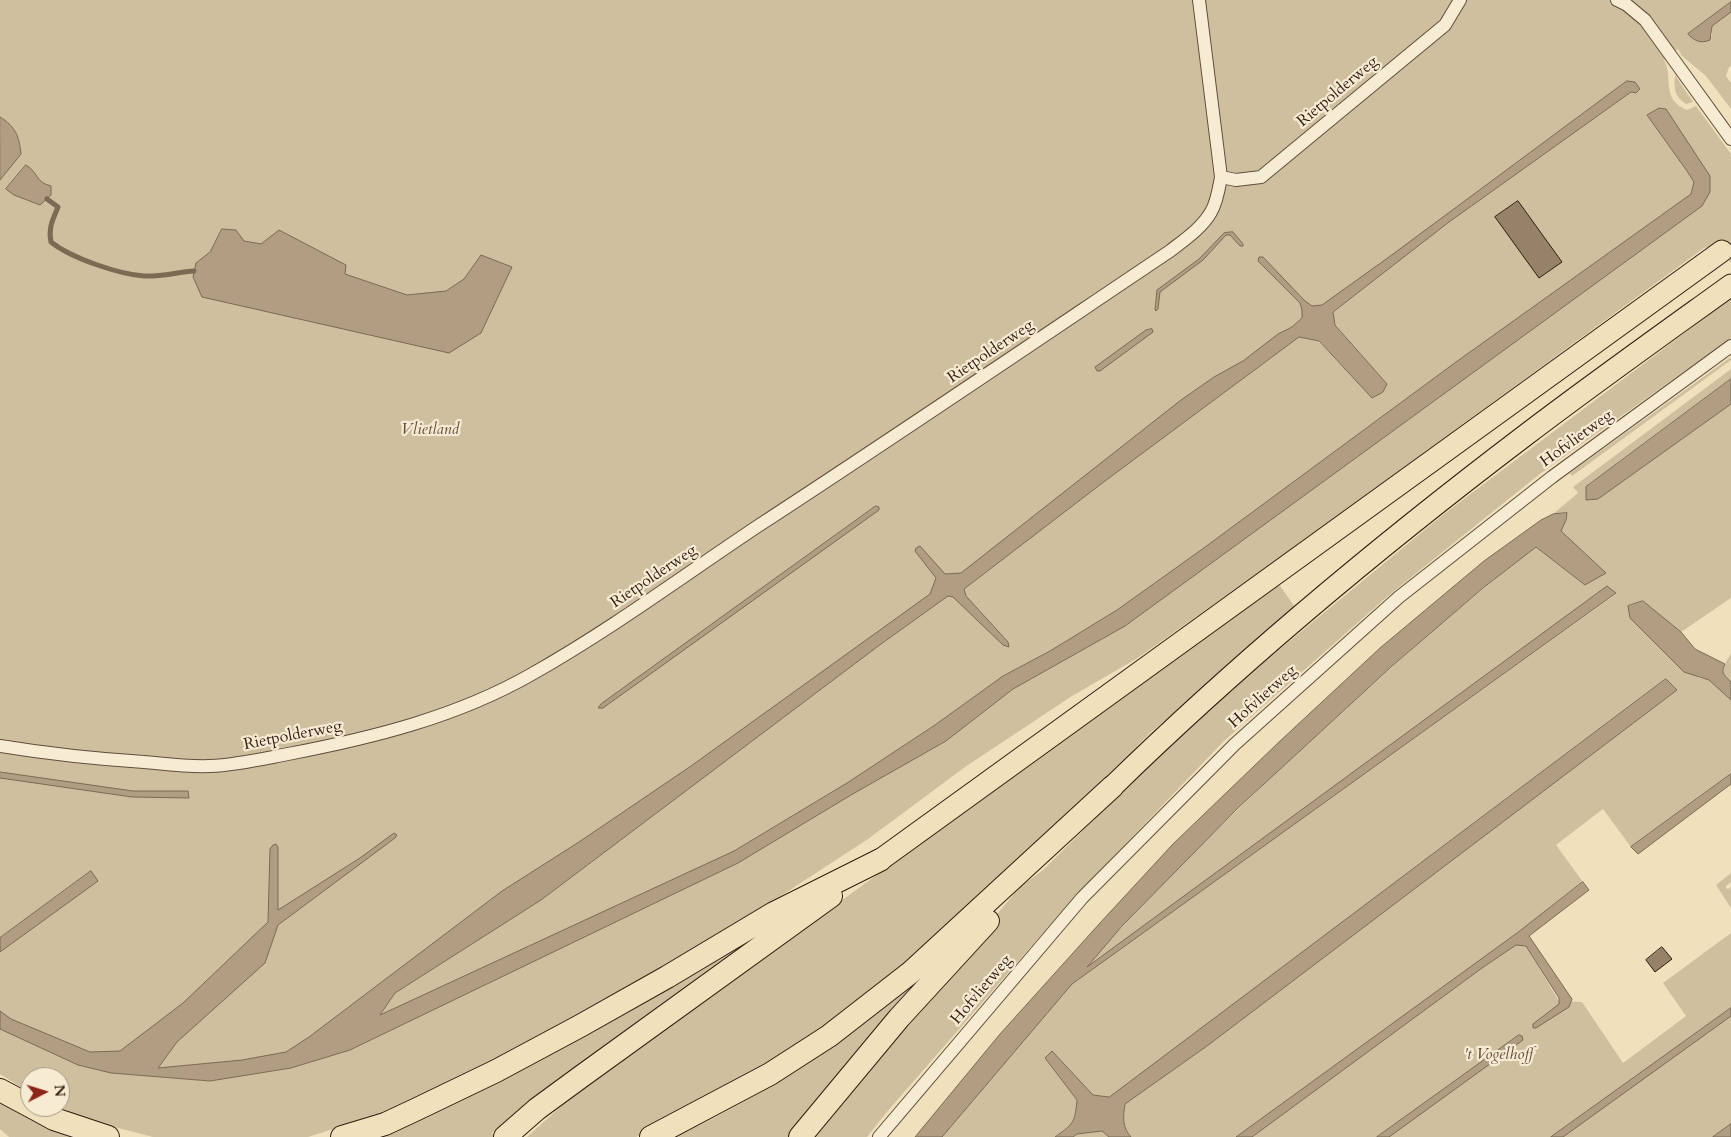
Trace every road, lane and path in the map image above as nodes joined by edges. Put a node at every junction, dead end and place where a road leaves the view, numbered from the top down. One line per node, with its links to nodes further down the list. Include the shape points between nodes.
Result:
1 (1199, 0): 5 (street, Rietpolderweg)
2 (1460, 0): 5 (street, Rietpolderweg, via 1445,25 1261,177 1236,180)
3 (1617, 0): 4 (street, via 1645,20)
4 (1729, 136)
5 (1221, 177): 9 (street, Rietpolderweg, via 1212,212 1170,251 630,614 531,675 480,701 449,714 332,746 241,763 208,766 73,757)
6 (1722, 251): 11 (highway)
7 (1731, 284): 10 (highway, via 1527,434 1323,596 1232,675)
8 (1731, 346): 20 (street, Hofvlietweg, via 1552,477 1399,597 1235,744 1082,898)
9 (0, 746)
10 (1112, 787): 18 (highway, via 910,973 829,1036 770,1074); 19 (highway, via 899,1018)
11 (880, 860): 16 (highway, via 774,913 580,1026 458,1090 385,1124); 17 (highway, via 537,1109)
12 (0, 1090): 13 (highway)
13 (20, 1101)
14 (50, 1117): 15 (highway)
15 (108, 1137)
16 (342, 1137)
17 (504, 1137)
18 (651, 1137)
19 (800, 1137)
20 (879, 1137)

